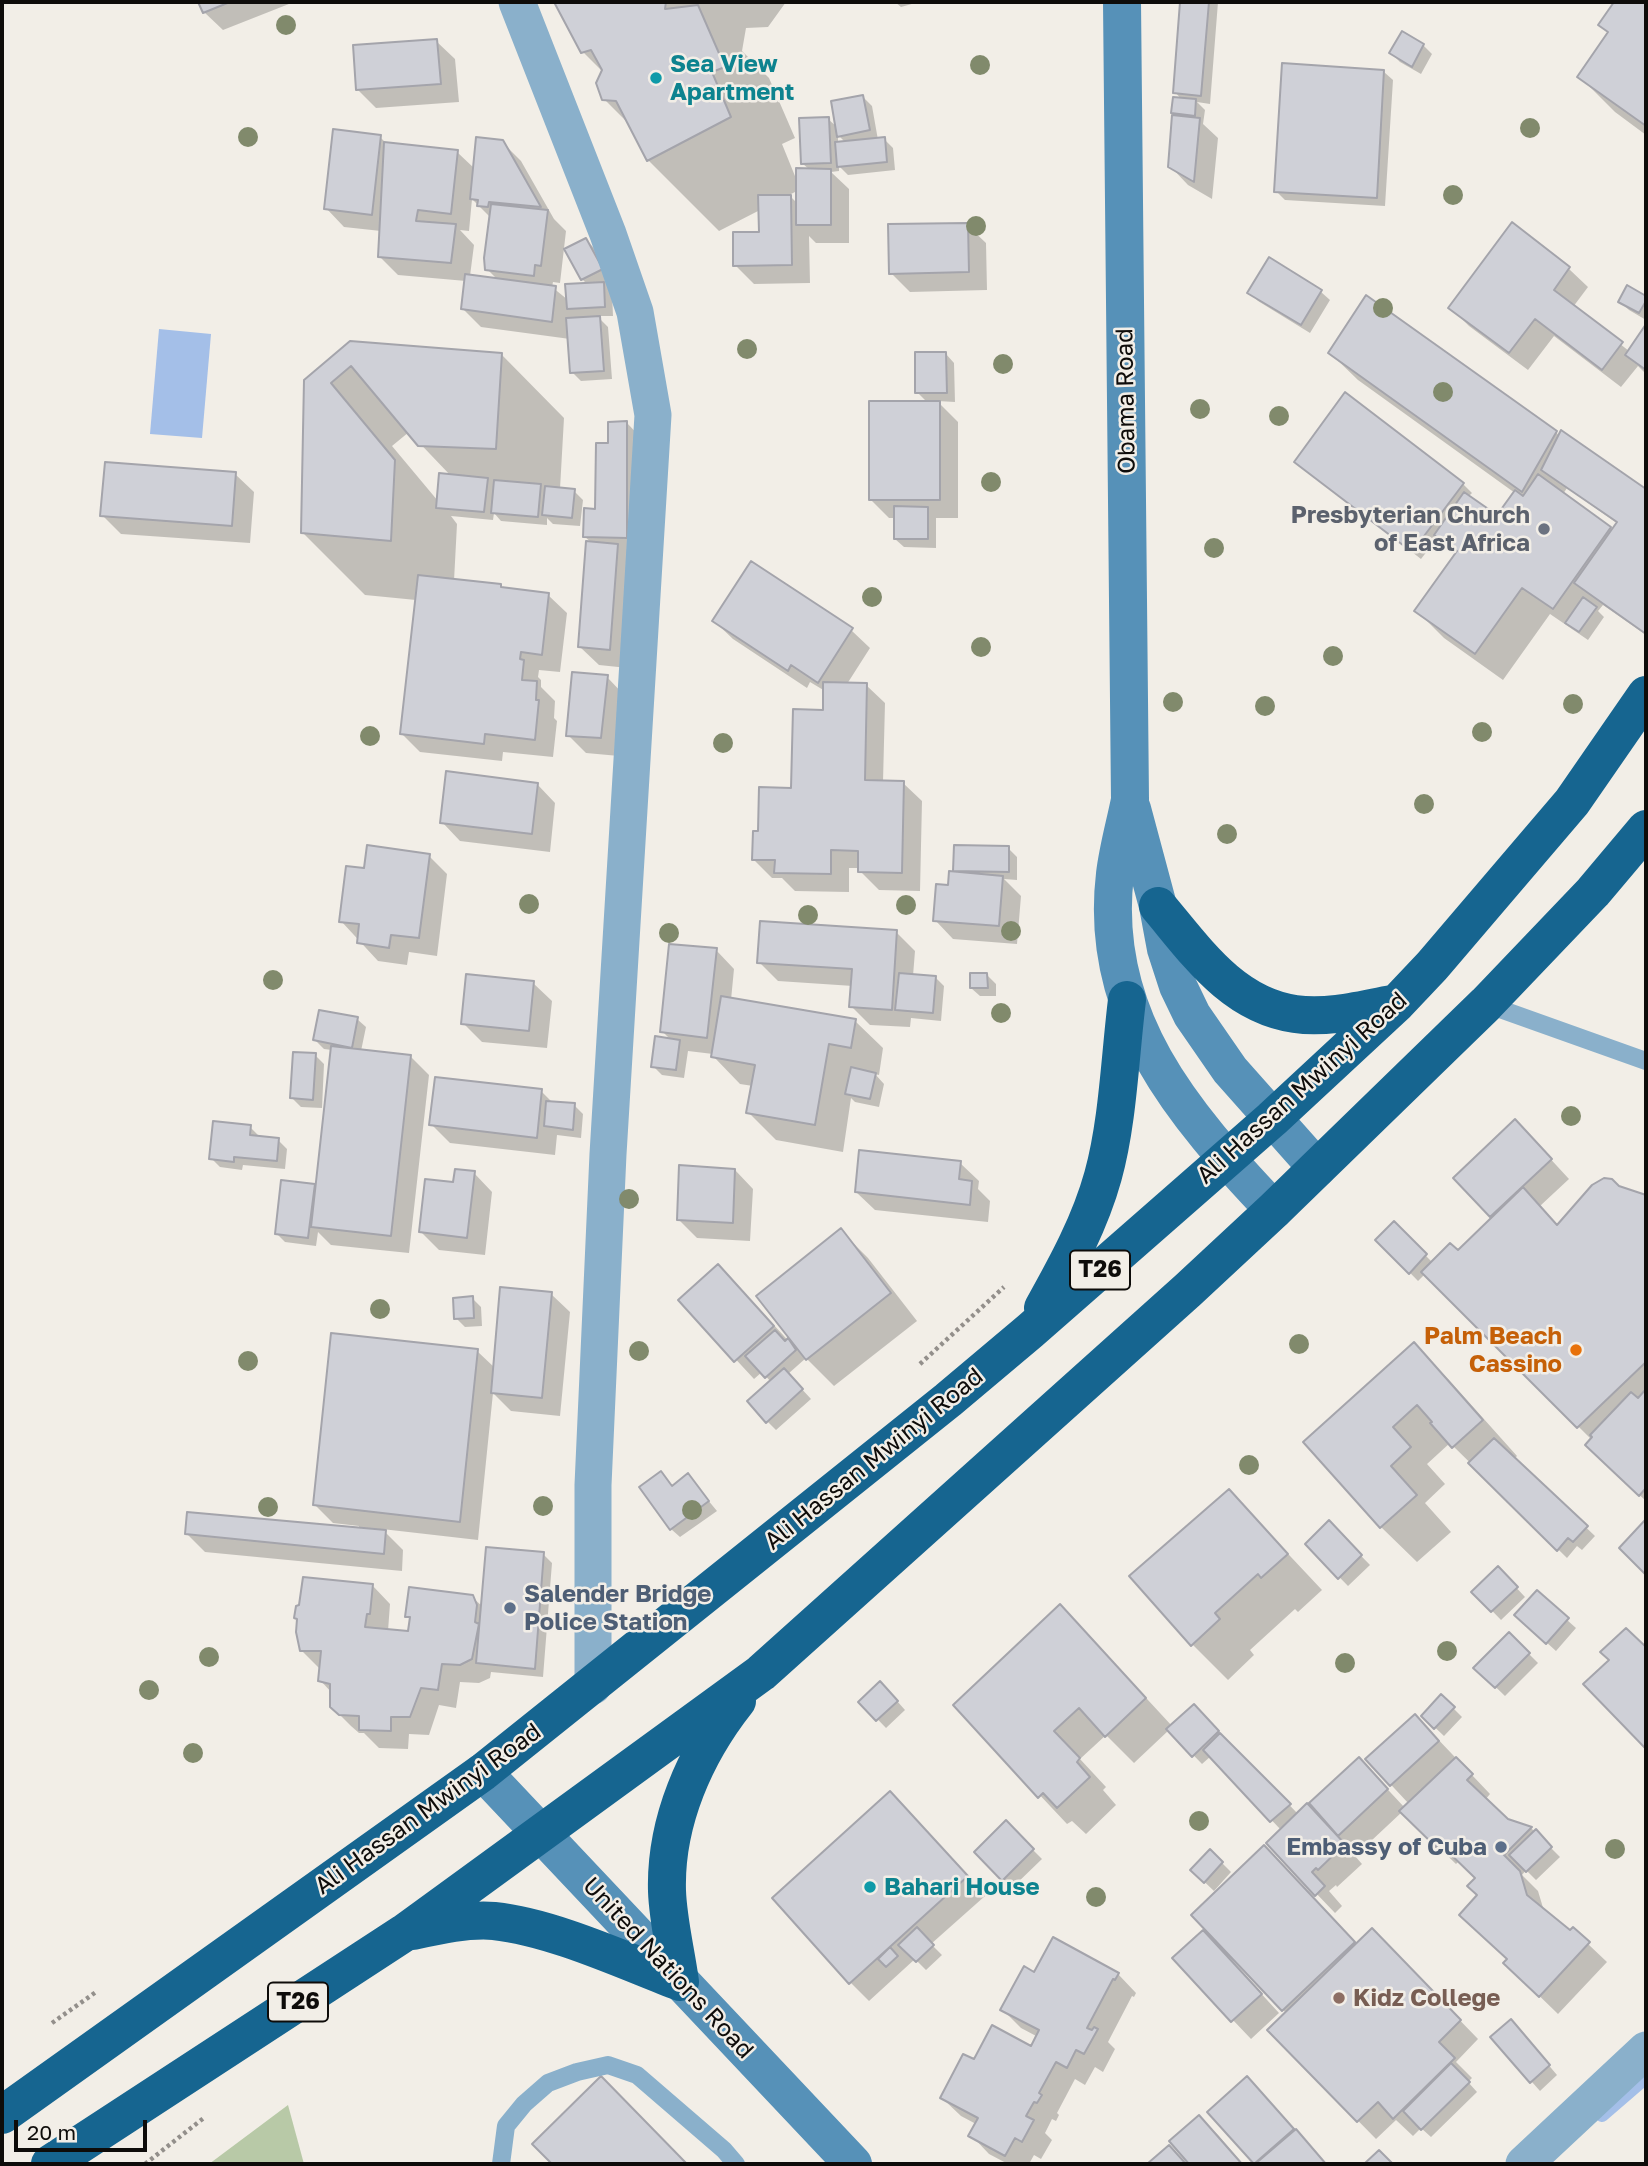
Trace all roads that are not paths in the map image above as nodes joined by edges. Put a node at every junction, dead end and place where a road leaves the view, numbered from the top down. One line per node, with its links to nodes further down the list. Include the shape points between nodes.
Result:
1 (517, 2): 17 (street, via 635,312 653,415 608,1154 593,1485)
2 (1122, 2): 4 (street, Obama Road)
3 (1646, 695): 8 (highway, Ali Hassan Mwinyi Road / T26, via 1572,802)
4 (1130, 800): 6 (street); 7 (street, via 1115,874 1113,914)
5 (1646, 829): 9 (highway, T26)
6 (1158, 906): 8 (highway, via 1220,976 1266,1007 1296,1015 1331,1014); 11 (street, via 1166,949 1192,1015)
7 (1127, 1000): 12 (street, via 1166,1082); 15 (highway, via 1103,1175 1081,1238)
8 (1398, 1003): 11 (highway, Ali Hassan Mwinyi Road / T26)
9 (1486, 1004): 10 (lane); 13 (highway, T26)
10 (1646, 1061)
11 (1272, 1119): 12 (highway, Ali Hassan Mwinyi Road / T26); 13 (street)
12 (1226, 1159): 14 (street); 15 (highway, Ali Hassan Mwinyi Road / T26)
13 (1317, 1168): 14 (highway, T26)
14 (1274, 1210): 16 (highway, T26)
15 (1030, 1331): 17 (highway, Ali Hassan Mwinyi Road / T26)
16 (761, 1673): 19 (highway, T26); 21 (highway, via 715,1728 677,1817 667,1891)
17 (593, 1686): 18 (highway, Ali Hassan Mwinyi Road / T26)
18 (483, 1772): 19 (street, United Nations Road); 23 (highway, Ali Hassan Mwinyi Road / T26)
19 (541, 1833): 20 (highway, T26); 21 (street, United Nations Road)
20 (404, 1933): 21 (highway, via 452,1922 493,1921 532,1928); 24 (highway, T26)
21 (680, 1982): 27 (street, United Nations Road)
22 (1646, 2050): 28 (street)
23 (2, 2115)
24 (50, 2164)
25 (500, 2164): 26 (lane, via 506,2126 523,2104 548,2083 608,2065 637,2075)
26 (736, 2164)
27 (853, 2164)
28 (1524, 2164)

